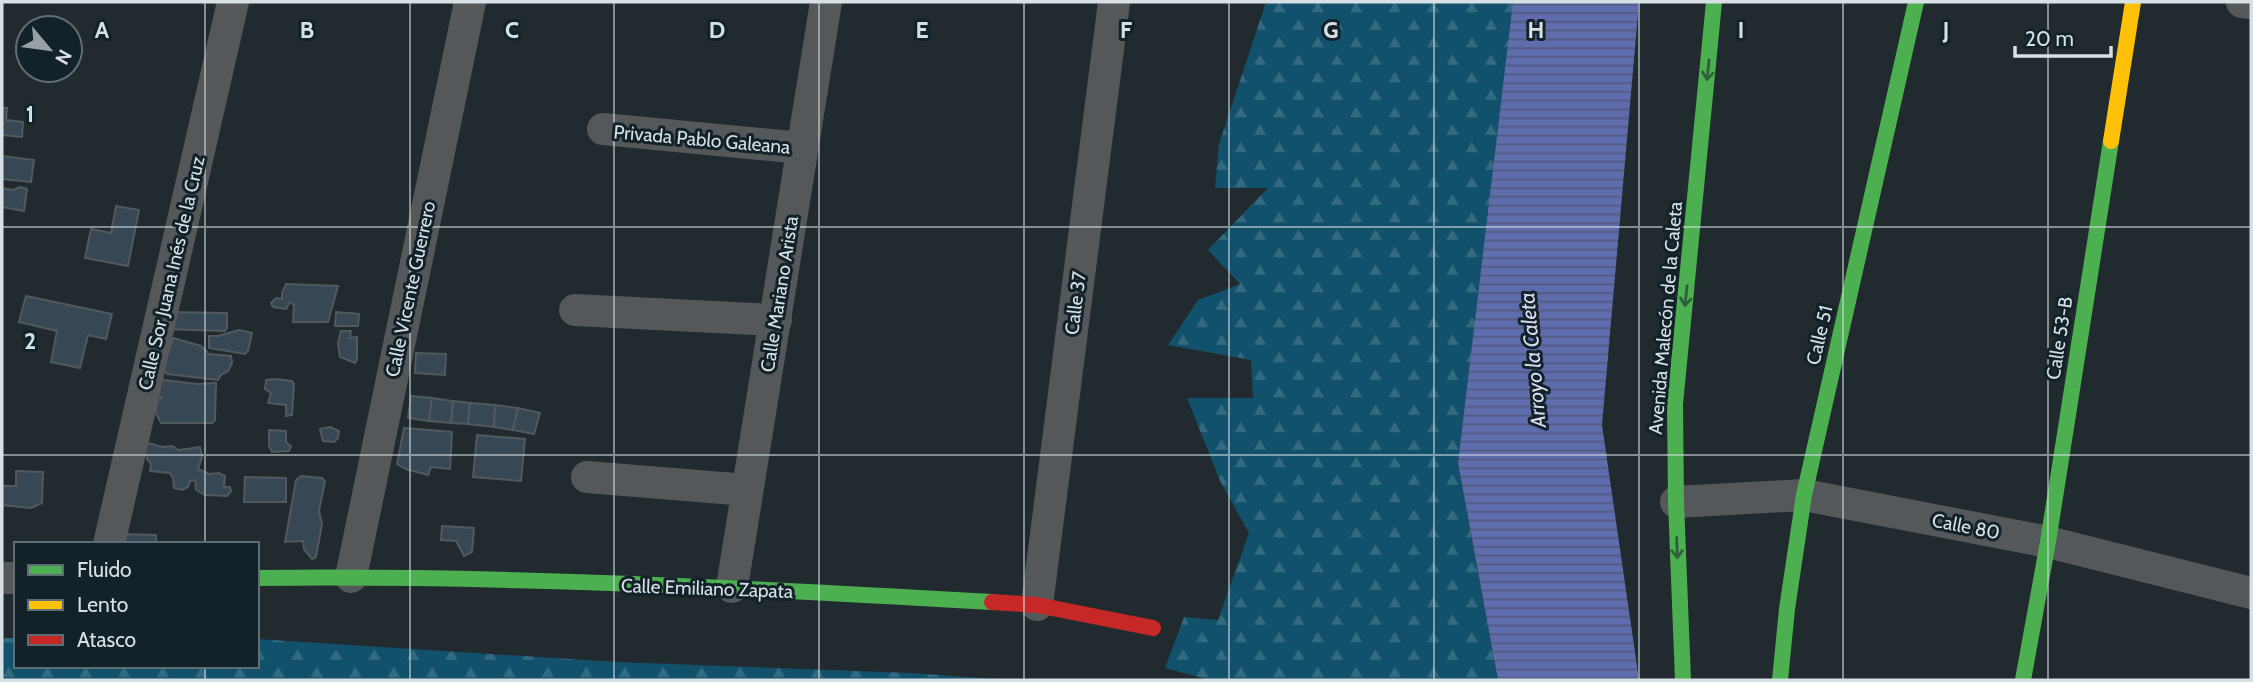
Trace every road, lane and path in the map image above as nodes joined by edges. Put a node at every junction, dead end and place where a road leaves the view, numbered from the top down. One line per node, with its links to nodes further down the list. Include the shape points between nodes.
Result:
1 (233, 2): 18 (street, Calle Sor Juana Inés de la Cruz)
2 (470, 2): 20 (street, Calle Vicente Guerrero)
3 (826, 2): 11 (street, Calle Mariano Arista)
4 (1114, 2): 24 (street, Calle 37)
5 (1714, 2): 17 (street, Avenida Malecón de la Caleta, one-way to 17, via 1675,404)
6 (1916, 2): 16 (street, Calle 51)
7 (2133, 2): 19 (street, Calle 53-B)
8 (2242, 2): 9 (street)
9 (2251, 3)
10 (603, 129): 11 (street, Privada Pablo Galeana)
11 (802, 148): 13 (street, Calle Mariano Arista)
12 (575, 310): 13 (street)
13 (775, 320): 15 (street, Calle Mariano Arista)
14 (587, 477): 15 (street)
15 (747, 490): 22 (street, Calle Mariano Arista)
16 (1804, 495): 17 (street, Calle 80); 19 (street, Calle 80); 27 (street, Calle 51)
17 (1676, 502): 26 (street, Avenida Malecón de la Caleta, one-way to 26)
18 (109, 542)
19 (2049, 542): 23 (street, Calle 80); 28 (street, Calle 53-B)
20 (351, 577): 21 (street, Calle Emiliano Zapata); 22 (street, Calle Emiliano Zapata)
21 (259, 578)
22 (732, 587): 24 (street, Calle Emiliano Zapata)
23 (2251, 593)
24 (1037, 605): 25 (street, Calle Emiliano Zapata)
25 (1153, 628)
26 (1683, 680)
27 (1780, 680)
28 (2023, 680)

